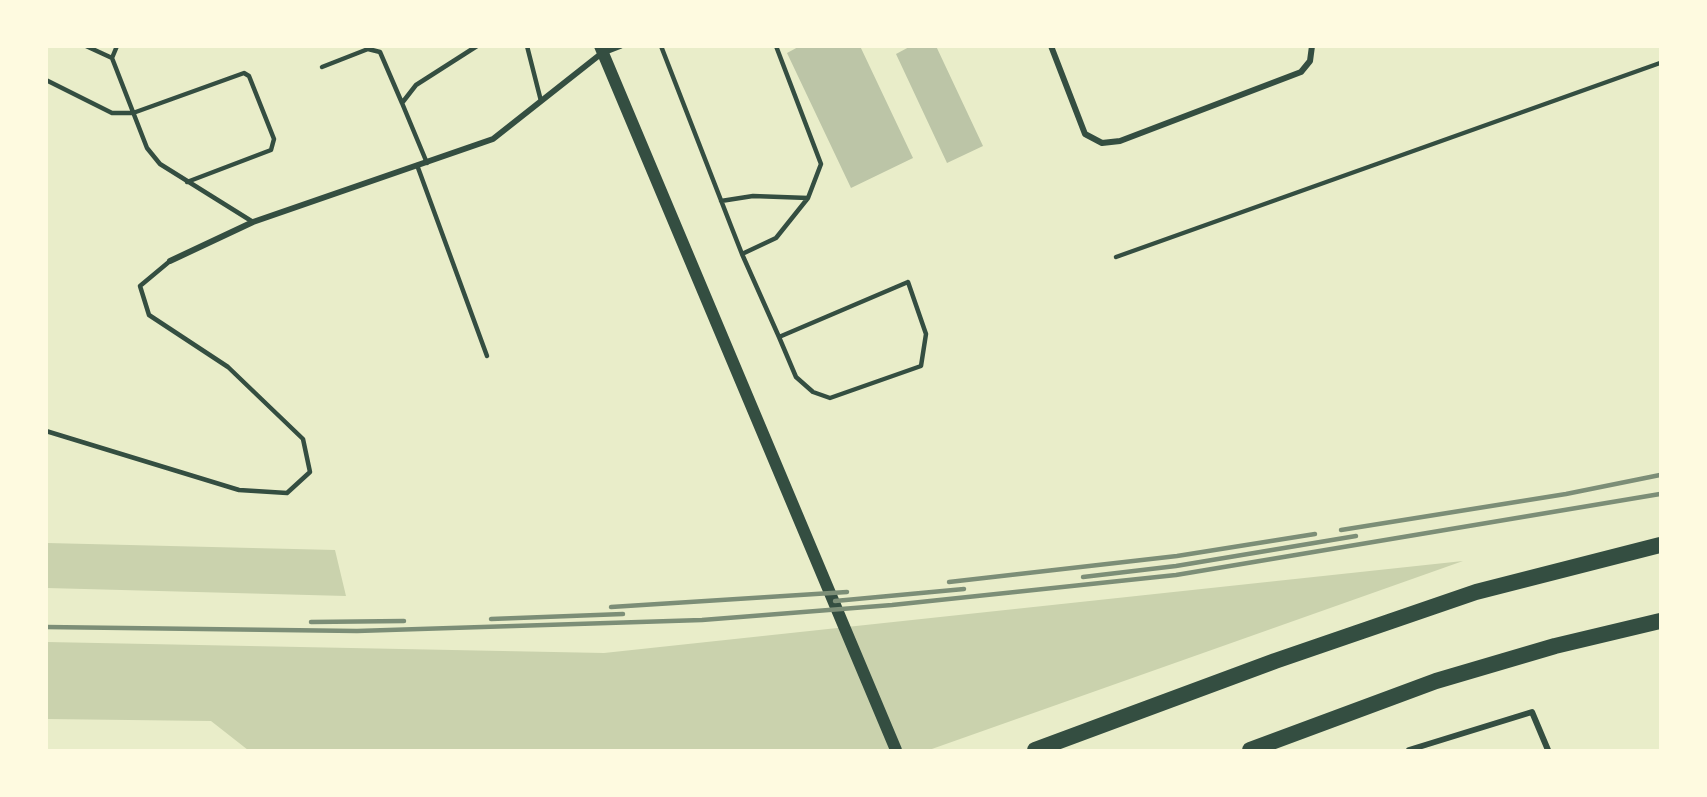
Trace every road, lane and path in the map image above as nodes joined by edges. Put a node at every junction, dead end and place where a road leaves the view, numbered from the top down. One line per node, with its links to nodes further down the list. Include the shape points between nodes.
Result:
1 (86, 46): 11 (lane)
2 (117, 46): 11 (lane)
3 (477, 46): 16 (lane, via 416,86)
4 (526, 46): 15 (lane)
5 (621, 46): 10 (street)
6 (661, 46): 22 (lane)
7 (776, 46): 21 (lane, via 821,164)
8 (1051, 46): 9 (street, via 1085,134 1102,143 1120,141 1301,72 1310,61)
9 (1312, 46)
10 (601, 50): 15 (street); 32 (main road)
11 (112, 58): 17 (lane)
12 (1660, 63): 25 (lane)
13 (322, 67): 16 (lane, via 368,49 380,52)
14 (46, 80): 17 (lane, via 112,113)
15 (542, 101): 18 (street, via 493,139)
16 (402, 103): 18 (lane)
17 (134, 113): 20 (lane, via 147,148 160,164); 20 (lane, via 244,73 249,76 274,139 272,150)
18 (427, 163): 19 (street)
19 (417, 165): 23 (street); 28 (lane)
20 (187, 182): 23 (lane)
21 (808, 198): 22 (lane, via 753,196); 24 (lane, via 776,238)
22 (721, 201): 24 (lane)
23 (253, 222): 26 (street)
24 (742, 254): 27 (lane)
25 (1116, 257)
26 (170, 261): 29 (lane, via 140,286 148,315 228,367 303,439 310,472 287,493 239,490)
27 (779, 337): 27 (lane, via 796,377 813,392 831,398 921,366 926,334 908,282)
28 (487, 356)
29 (46, 431)
30 (1660, 545): 33 (highway, via 1476,592)
31 (1660, 621): 34 (highway, via 1555,646 1436,681)
32 (896, 750)
33 (1035, 750)
34 (1250, 750)
35 (1409, 750): 36 (street, via 1533,712)
36 (1548, 750)

